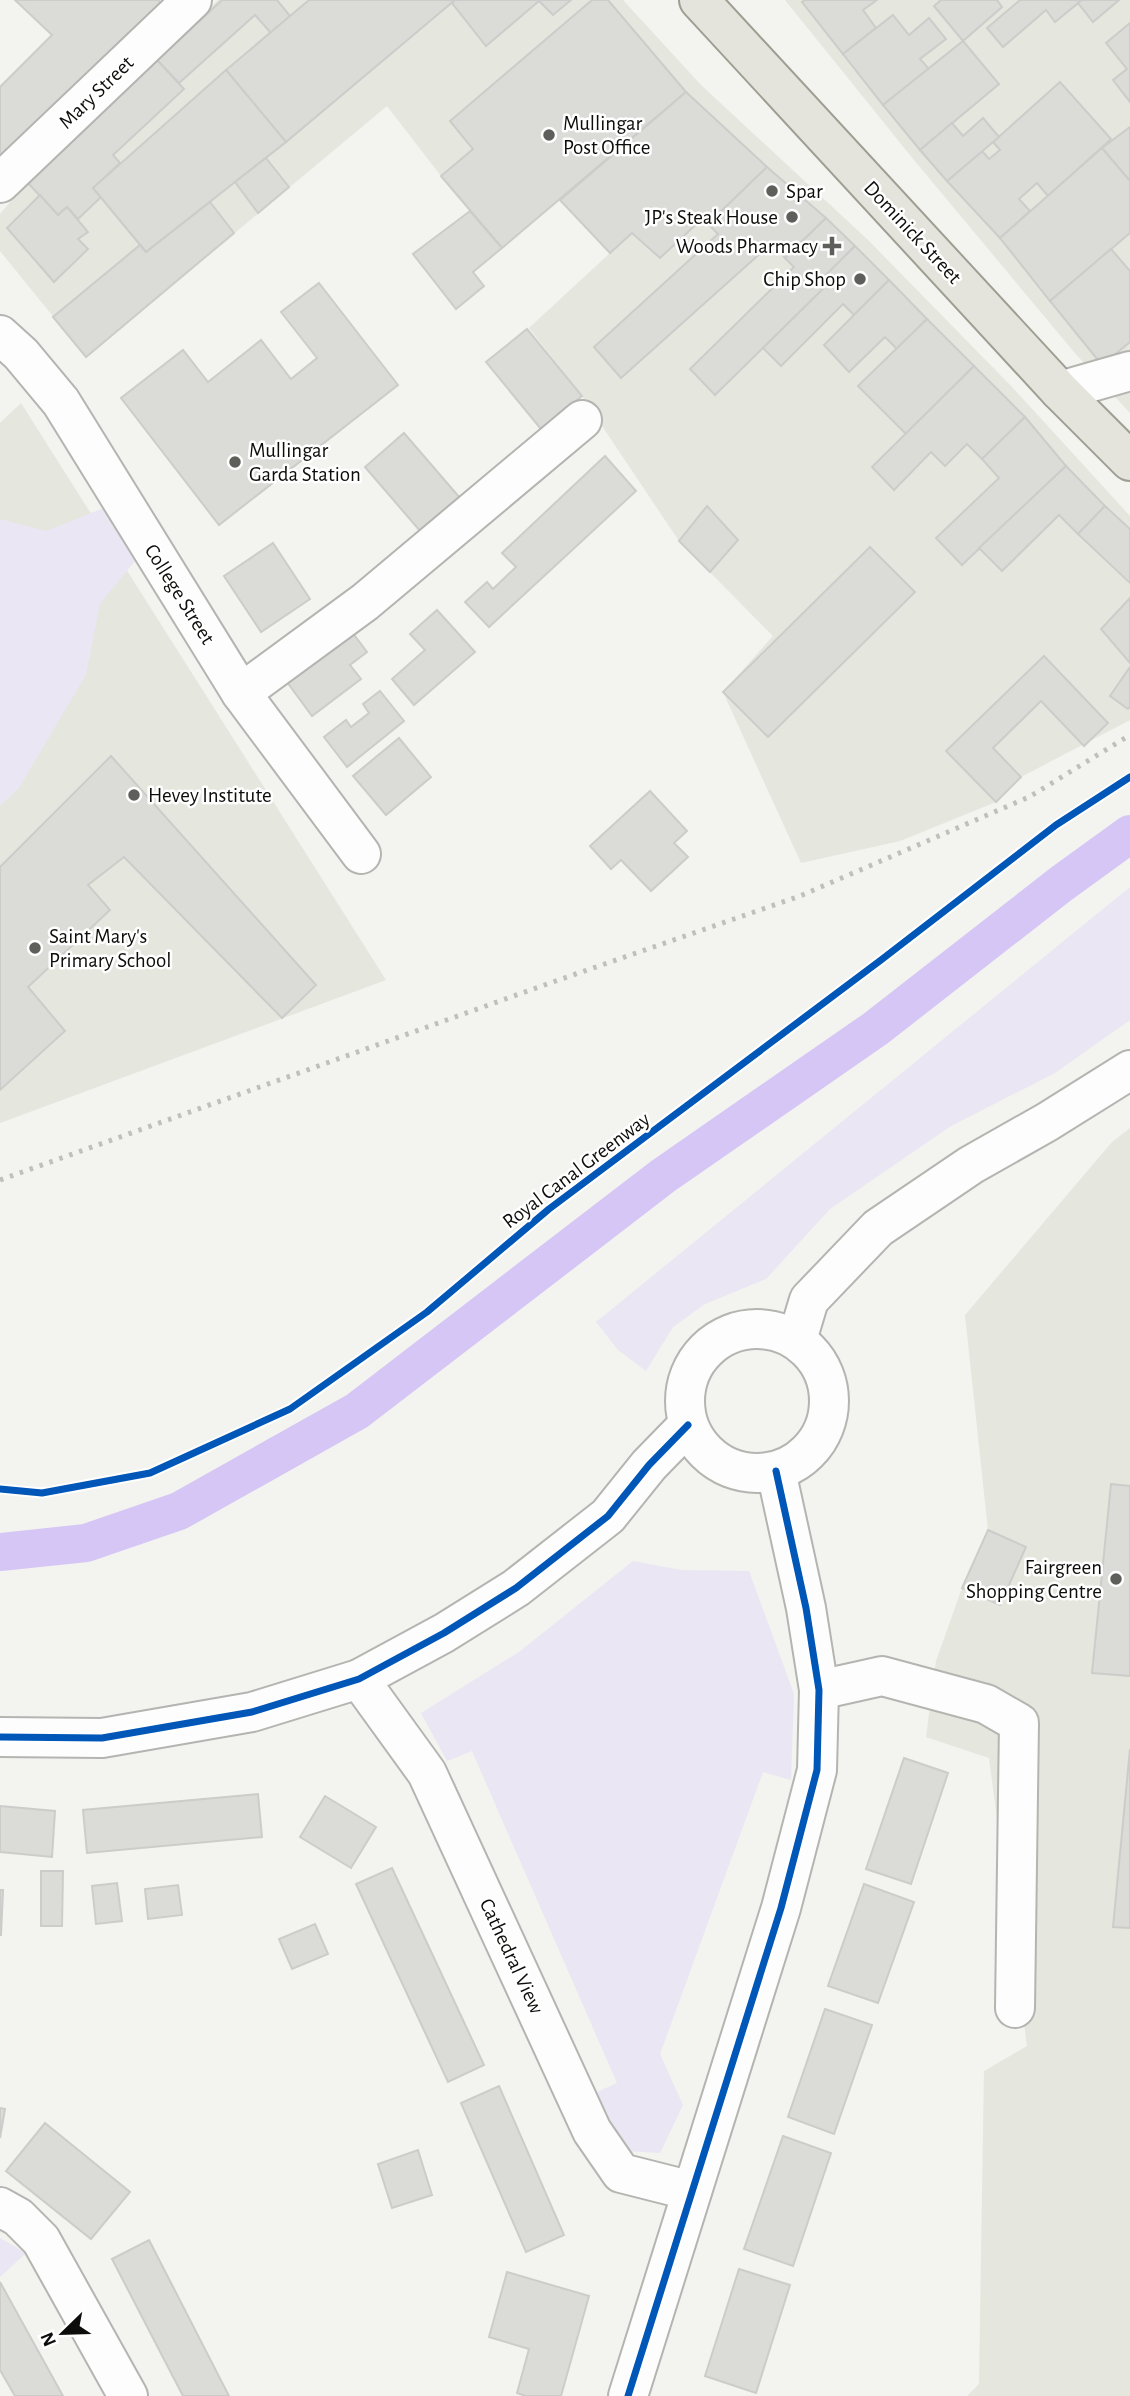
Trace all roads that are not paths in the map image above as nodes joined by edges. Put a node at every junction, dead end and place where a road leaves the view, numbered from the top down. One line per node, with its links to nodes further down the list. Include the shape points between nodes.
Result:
1 (192, 0): 3 (street, Mary Street)
2 (699, 0): 6 (main road, Dominick Street)
3 (0, 183)
4 (0, 335): 9 (street, College Street, via 61,402)
5 (1130, 371): 6 (street)
6 (1060, 391): 8 (main road, Dominick Street)
7 (582, 421): 9 (street, via 365,602)
8 (1130, 461)
9 (241, 693): 10 (street, College Street)
10 (361, 854)
11 (1130, 1070): 12 (street, via 971,1165 878,1228 809,1300)
12 (797, 1340): 13 (street, via 757,1328 712,1343 687,1379); 14 (street, via 824,1374 827,1419 817,1442 799,1460)
13 (688, 1425): 14 (street, via 698,1444 728,1468 746,1473); 15 (street, via 608,1516 516,1588)
14 (776, 1471): 16 (street)
15 (359, 1679): 17 (street, via 252,1712 102,1738); 19 (street, Cathedral View, via 428,1773 592,2131 621,2173)
16 (819, 1690): 18 (street, via 882,1676 986,1704 1019,1723); 19 (street, via 817,1770 781,1908)
17 (0, 1737)
18 (1015, 2008)
19 (692, 2191): 22 (street)
20 (0, 2207): 21 (street, via 41,2240)
21 (128, 2396)
22 (628, 2396)

